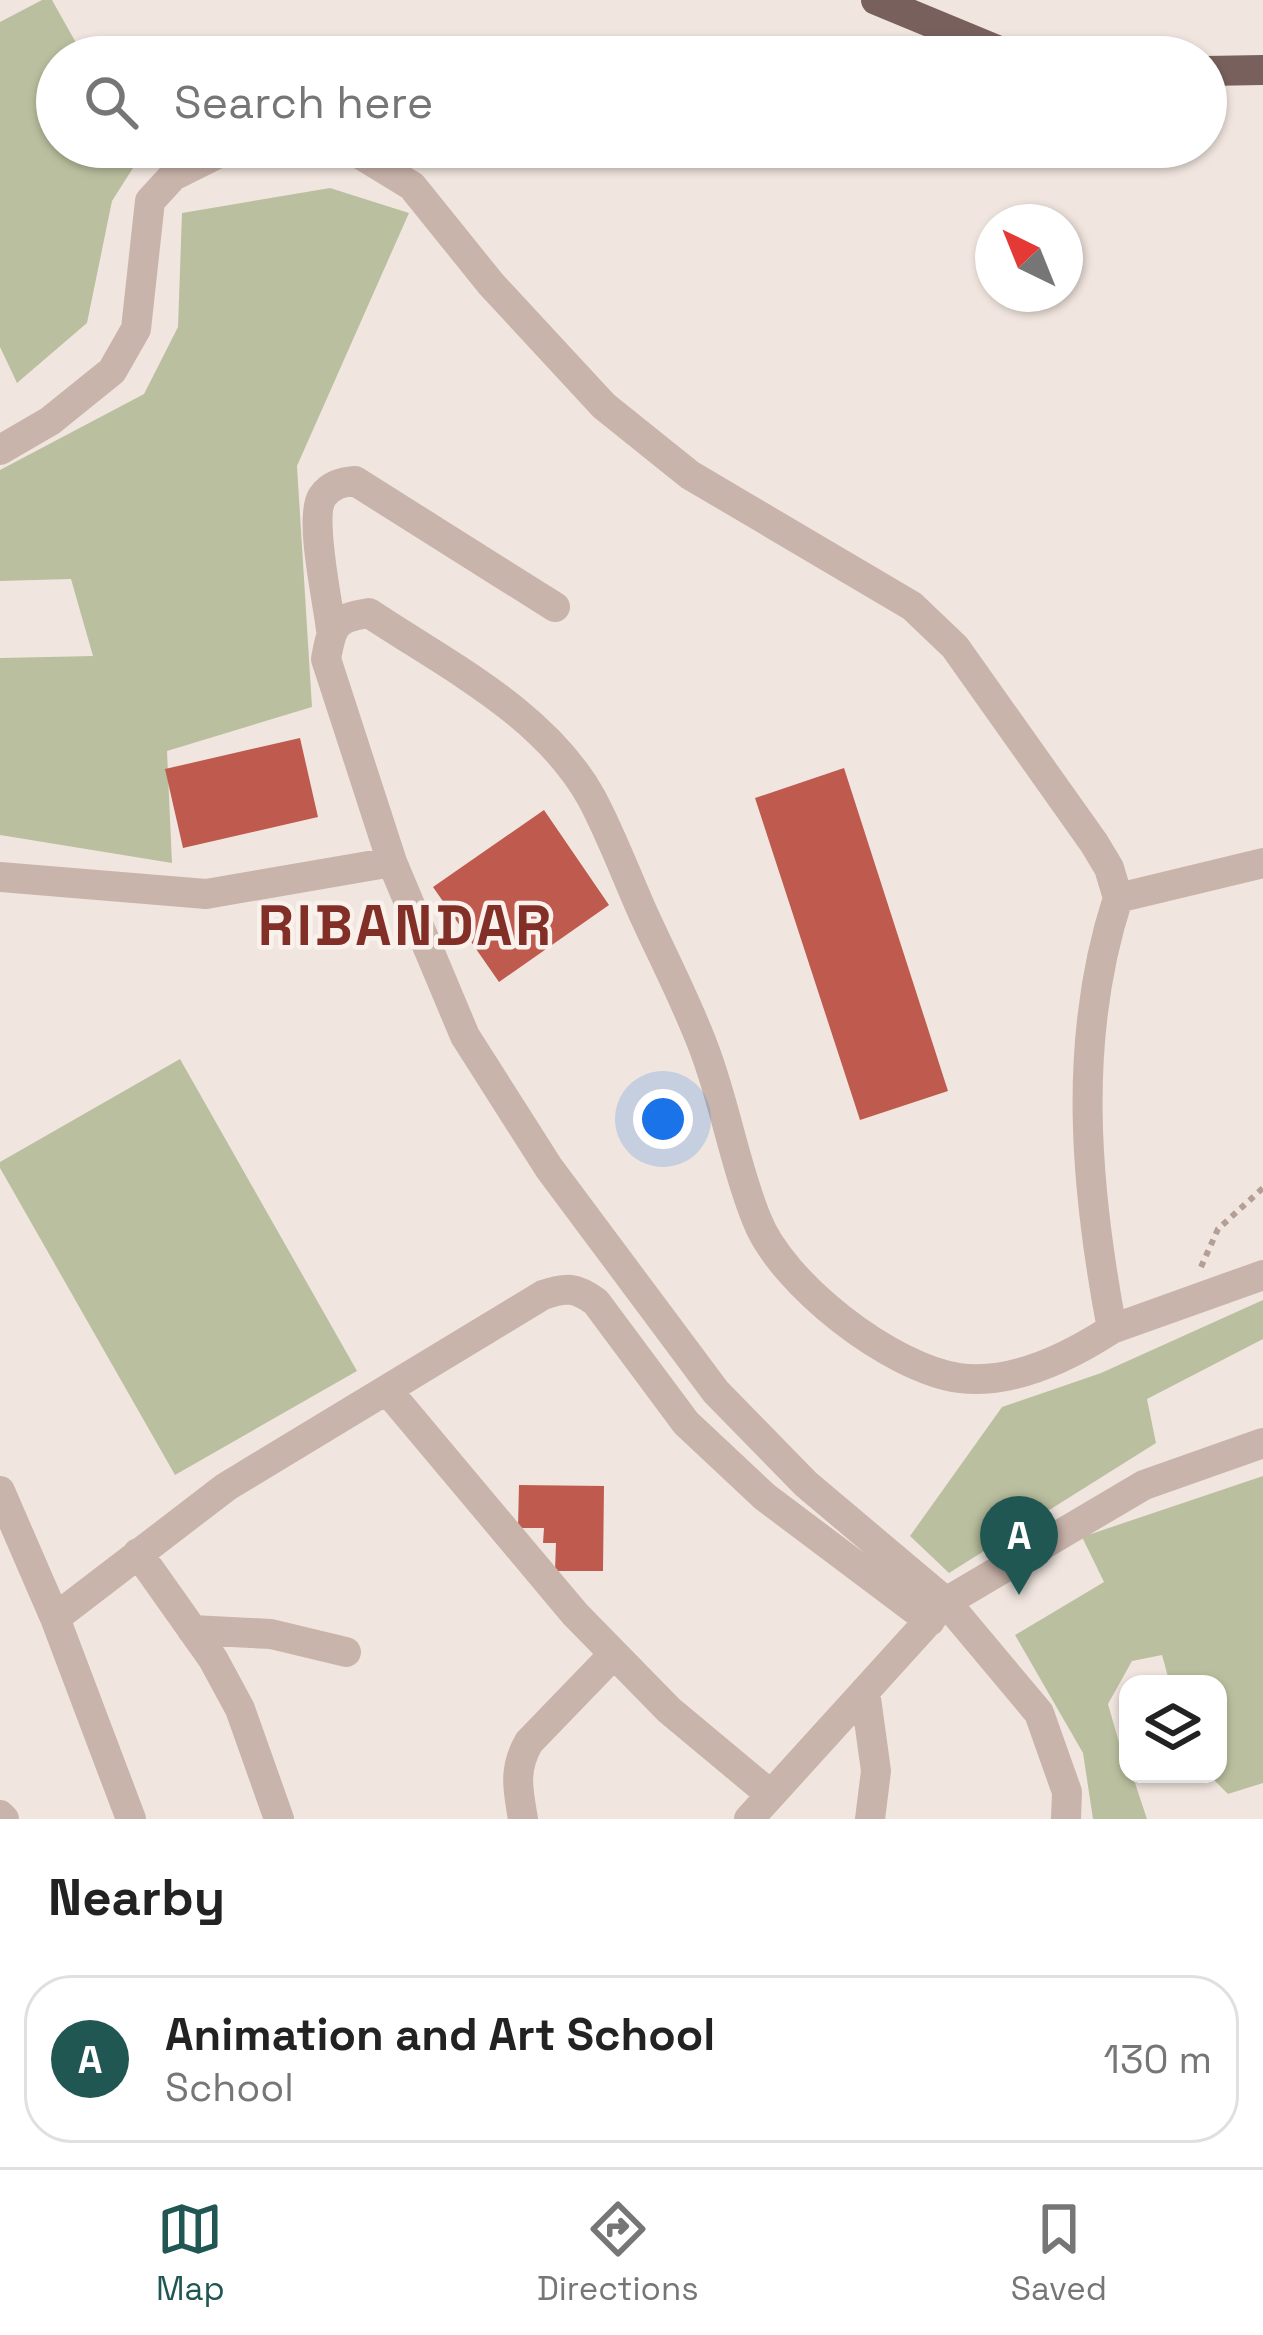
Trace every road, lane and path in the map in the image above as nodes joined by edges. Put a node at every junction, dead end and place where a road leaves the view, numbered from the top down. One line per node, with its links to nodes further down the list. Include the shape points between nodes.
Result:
1 (876, 0): 2 (main road)
2 (963, 36)
3 (1227, 70): 4 (main road)
4 (1263, 70)
5 (189, 168): 7 (street, via 150,201 136,329 112,371)
6 (383, 168): 13 (street, via 412,186 604,406 690,475 912,606 955,646 1094,843)
7 (0, 450)
8 (555, 607): 9 (street, via 355,481 338,482 322,496 316,517)
9 (331, 630): 10 (street, via 326,659); 17 (street, via 347,616 369,613 560,752 590,797 704,1047 758,1223 792,1276 846,1323 959,1378 1010,1375 1073,1354)
10 (392, 862): 12 (street, via 206,894); 22 (street, via 465,1036 549,1168 716,1392)
11 (1263, 863): 13 (street)
12 (0, 878)
13 (1118, 898): 17 (street, via 1089,1032 1087,1129 1094,1235)
14 (1263, 1188): 16 (path, via 1218,1229)
15 (1263, 1275): 16 (street)
16 (1194, 1300): 17 (street)
17 (1112, 1329)
18 (387, 1390): 21 (street, via 226,1486); 22 (street, via 543,1295 578,1289 686,1423 765,1497); 26 (street)
19 (1263, 1443): 22 (street, via 1144,1485)
20 (0, 1491): 23 (street)
21 (138, 1553): 23 (street); 24 (street)
22 (938, 1611): 27 (street); 34 (street, via 1039,1713 1067,1792)
23 (55, 1618): 29 (street)
24 (192, 1630): 25 (street, via 271,1634); 30 (street, via 240,1709)
25 (346, 1652)
26 (614, 1654): 28 (street); 31 (street, via 519,1760)
27 (865, 1690): 28 (street); 33 (street, via 876,1771)
28 (771, 1795): 32 (street)
29 (131, 1819)
30 (279, 1819)
31 (523, 1819)
32 (749, 1819)
33 (870, 1819)
34 (1066, 1819)

